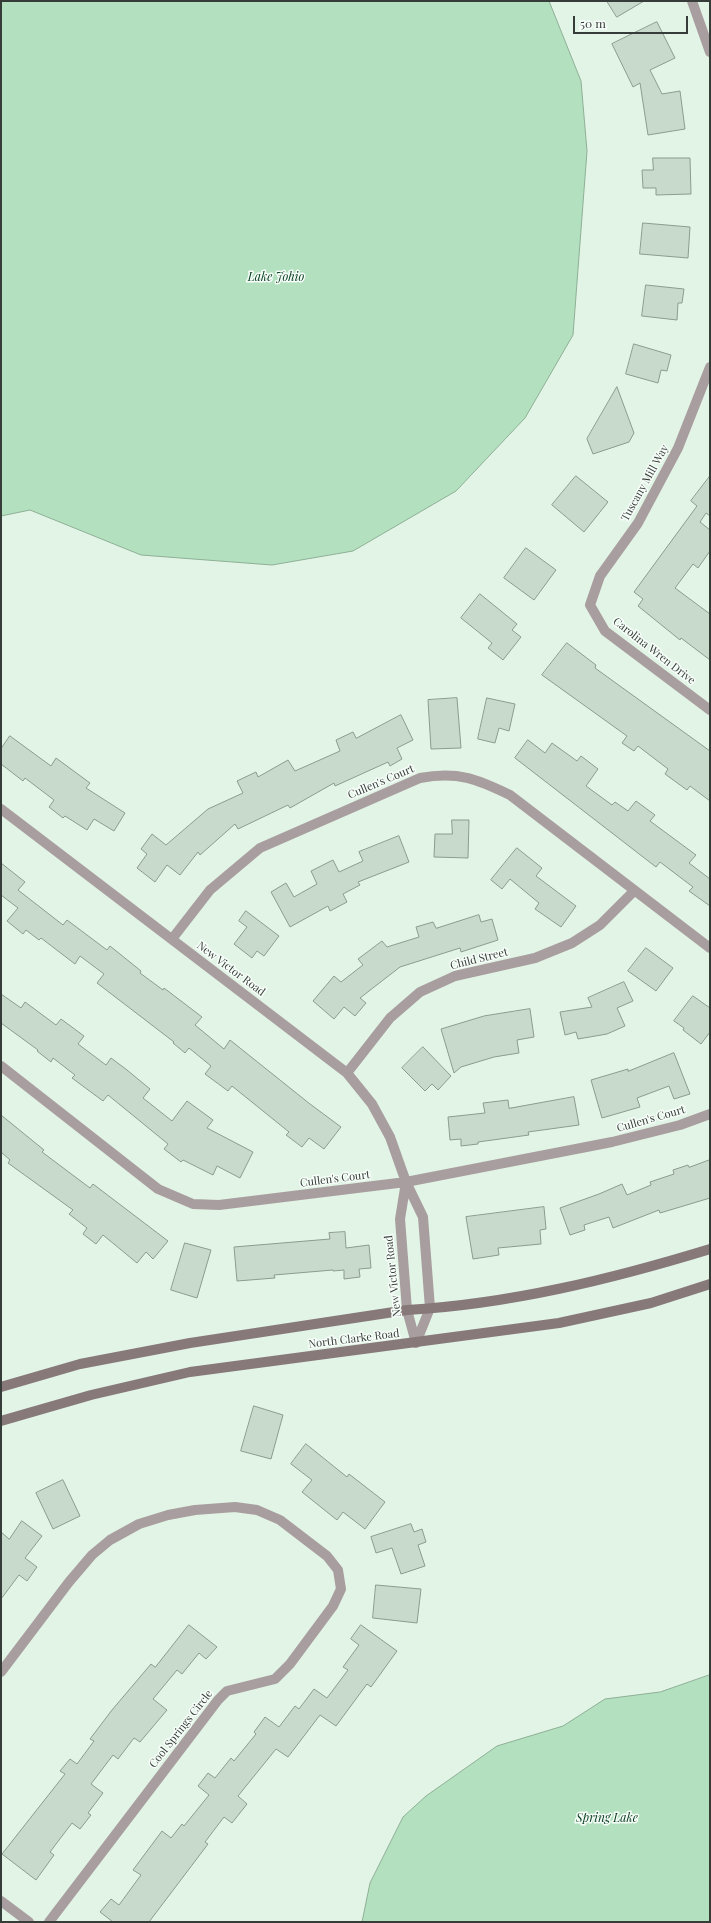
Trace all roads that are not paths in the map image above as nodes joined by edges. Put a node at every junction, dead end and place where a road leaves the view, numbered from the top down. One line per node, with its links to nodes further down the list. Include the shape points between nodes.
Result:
1 (692, 1): 2 (street)
2 (710, 52)
3 (710, 367): 4 (street, Tuscany Mill Way, via 678,448 638,523 600,576)
4 (590, 605): 5 (street, Carolina Wren Drive, via 605,631)
5 (710, 710)
6 (1, 809): 8 (street, New Victor Road)
7 (634, 891): 8 (street, Cullen's Court, via 510,795 478,779 440,774 420,778 260,848 210,890); 9 (street, Cullen's Court); 11 (street, Child Street, via 600,926 572,942 535,958 455,976 420,992 390,1018)
8 (172, 939): 11 (street, New Victor Road)
9 (710, 948)
10 (1, 1066): 13 (street, Cullen's Court, via 158,1188 193,1204 219,1205)
11 (347, 1072): 13 (street, New Victor Road, via 372,1104 390,1138)
12 (710, 1114): 13 (street, Cullen's Court, via 680,1125 612,1142)
13 (406, 1182): 16 (street, New Victor Road, via 423,1217); 17 (street, New Victor Road, via 400,1219)
14 (710, 1249): 16 (street, North Clarke Road, via 643,1269 536,1293)
15 (710, 1284): 18 (street, North Clarke Road, via 651,1303 559,1323)
16 (430, 1308): 17 (street, North Clarke Road); 18 (street, New Victor Road)
17 (407, 1310): 18 (street, New Victor Road); 19 (street, North Clarke Road, via 190,1343 80,1364)
18 (416, 1343): 20 (street, North Clarke Road, via 190,1372 91,1395)
19 (1, 1387)
20 (1, 1421)
21 (1, 1672): 24 (street, Cool Springs Circle, via 92,1555 110,1540 139,1524 168,1515 228,1507 257,1510 280,1520 327,1556 338,1570 341,1589 333,1606 290,1664 275,1679 227,1691 218,1700)
22 (1, 1901): 23 (street)
23 (29, 1922)
24 (49, 1922)

